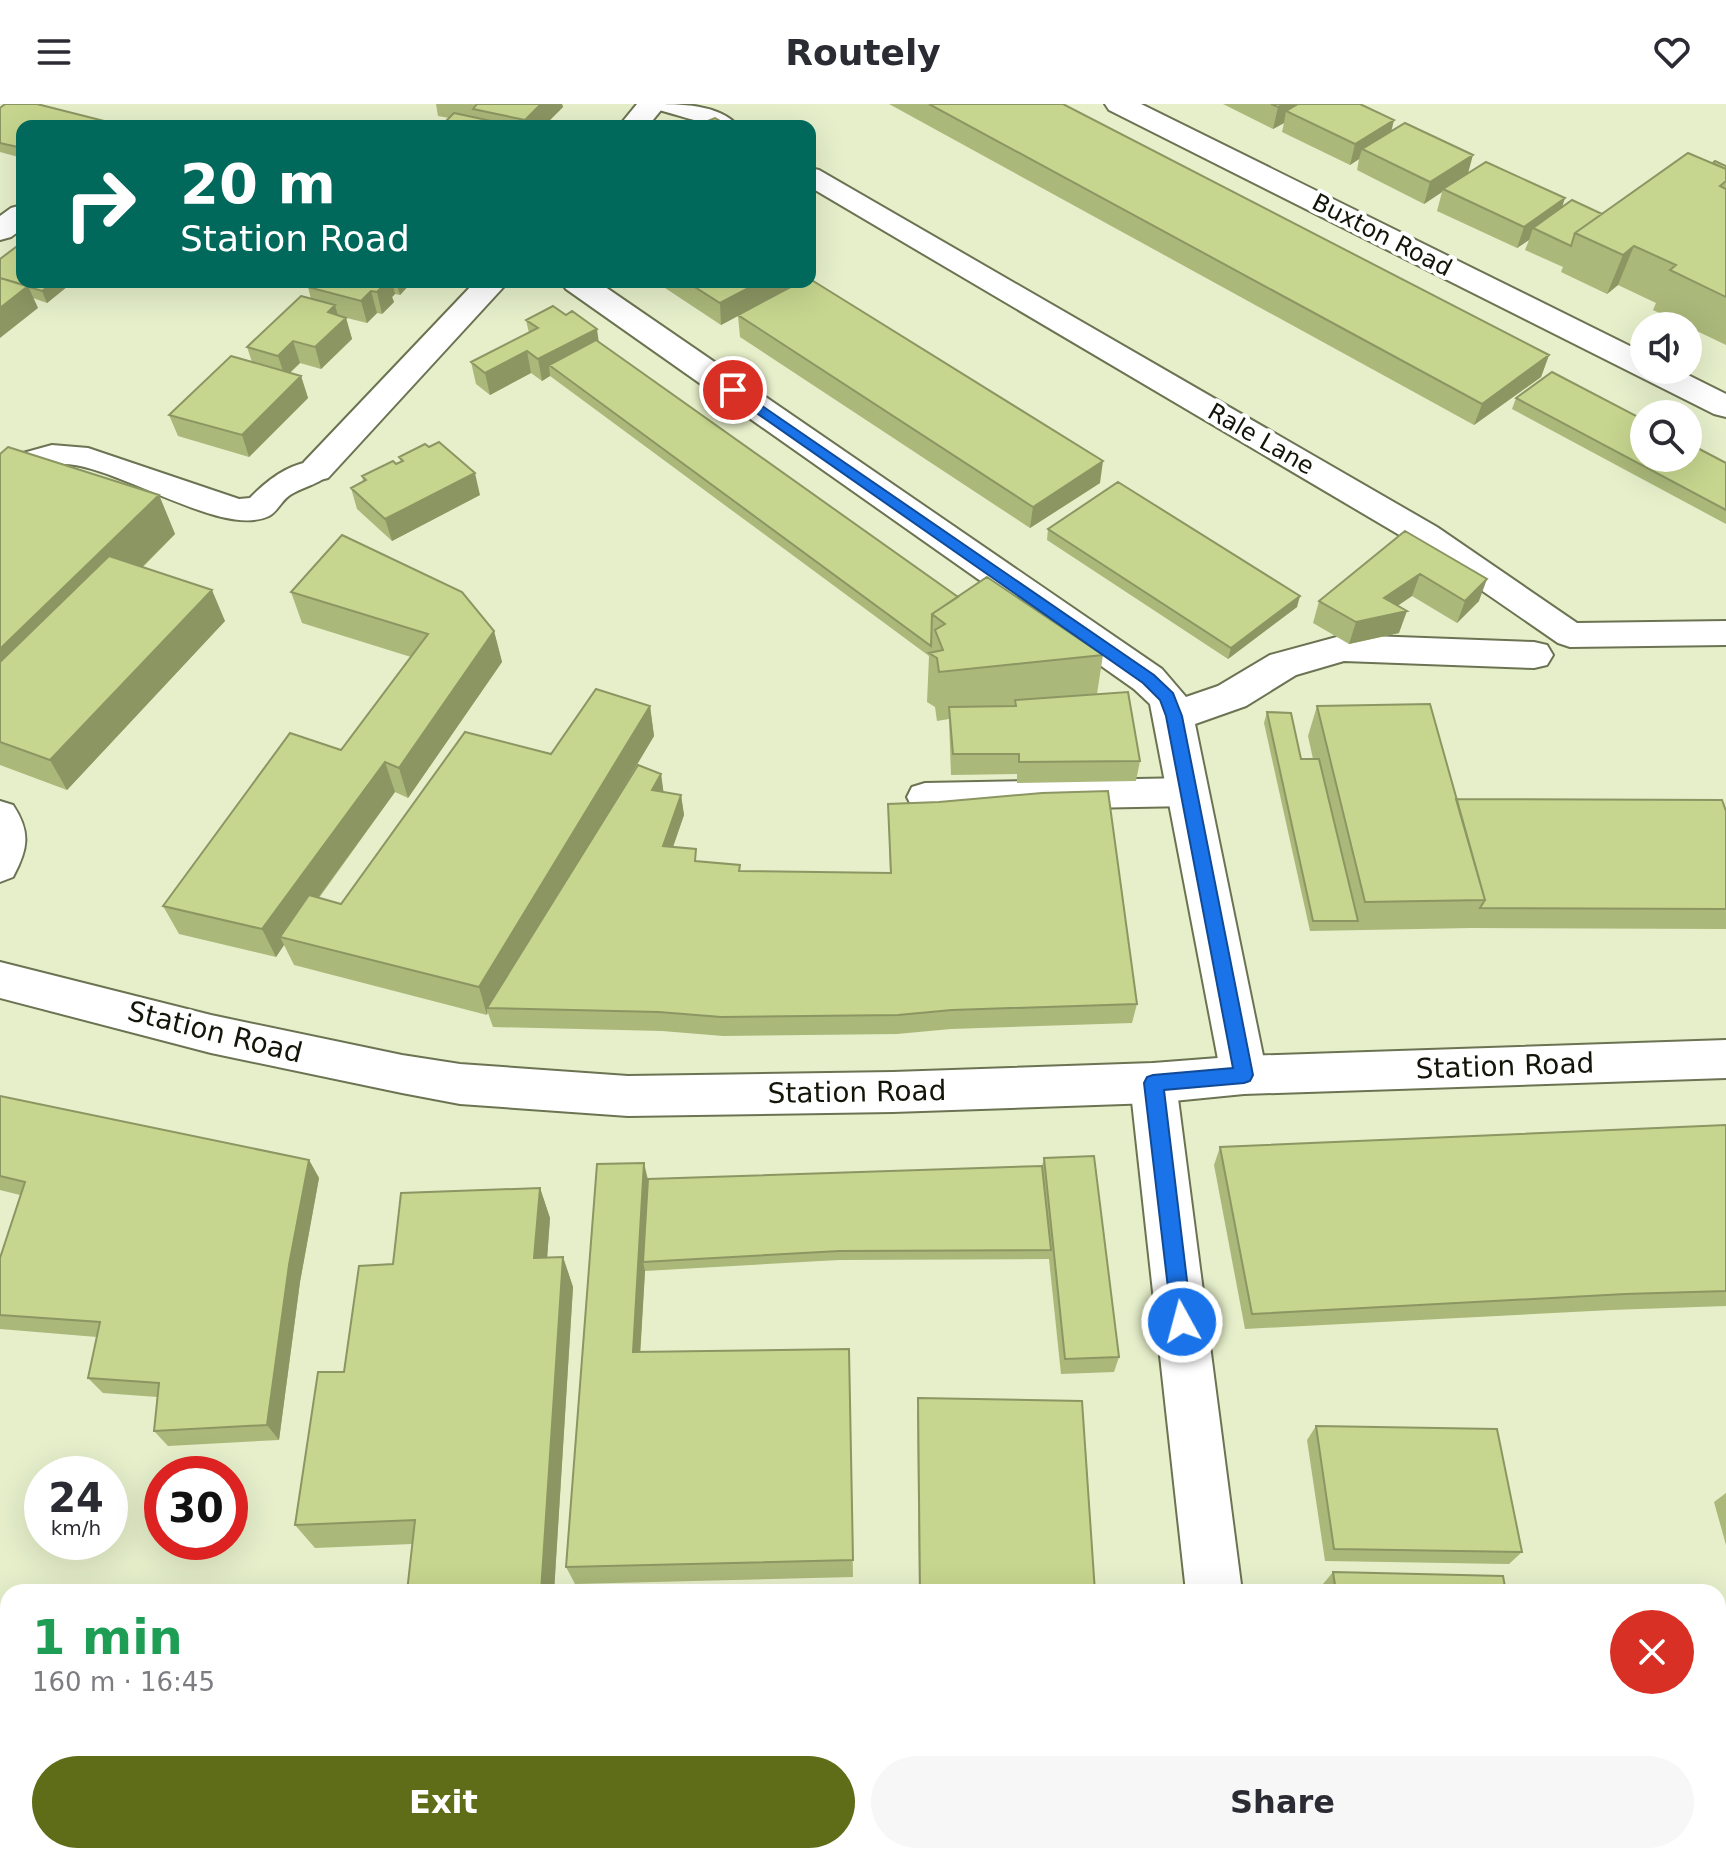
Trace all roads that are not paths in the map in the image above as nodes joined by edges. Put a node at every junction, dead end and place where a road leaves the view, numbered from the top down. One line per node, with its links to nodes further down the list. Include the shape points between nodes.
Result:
1 (652, 104): 4 (street)
2 (664, 104): 5 (lane)
3 (1119, 104): 11 (street, Buxton Road)
4 (638, 120)
5 (715, 120)
6 (816, 180): 16 (lane, Rale Lane, via 1425,535 1570,635)
7 (16, 206): 8 (street)
8 (0, 231)
9 (486, 288): 14 (street)
10 (586, 288): 18 (street, via 1148,679 1167,697)
11 (1630, 359)
12 (1680, 384): 13 (street)
13 (1726, 407)
14 (316, 470): 15 (lane, via 278,488 259,508 237,510 77,455 50,452 29,462)
15 (0, 488)
16 (1726, 633)
17 (1534, 655): 18 (street, via 1344,648 1283,665 1232,696)
18 (1174, 716): 19 (street)
19 (1190, 792): 20 (lane); 25 (street)
20 (925, 797)
21 (0, 815): 22 (lane, via 11,845)
22 (0, 867)
23 (0, 980): 26 (street, Station Road, via 310,1056 460,1084 628,1096)
24 (1726, 1059): 25 (street, Station Road)
25 (1244, 1075): 26 (street, Station Road)
26 (1153, 1083): 27 (street)
27 (1213, 1584)

